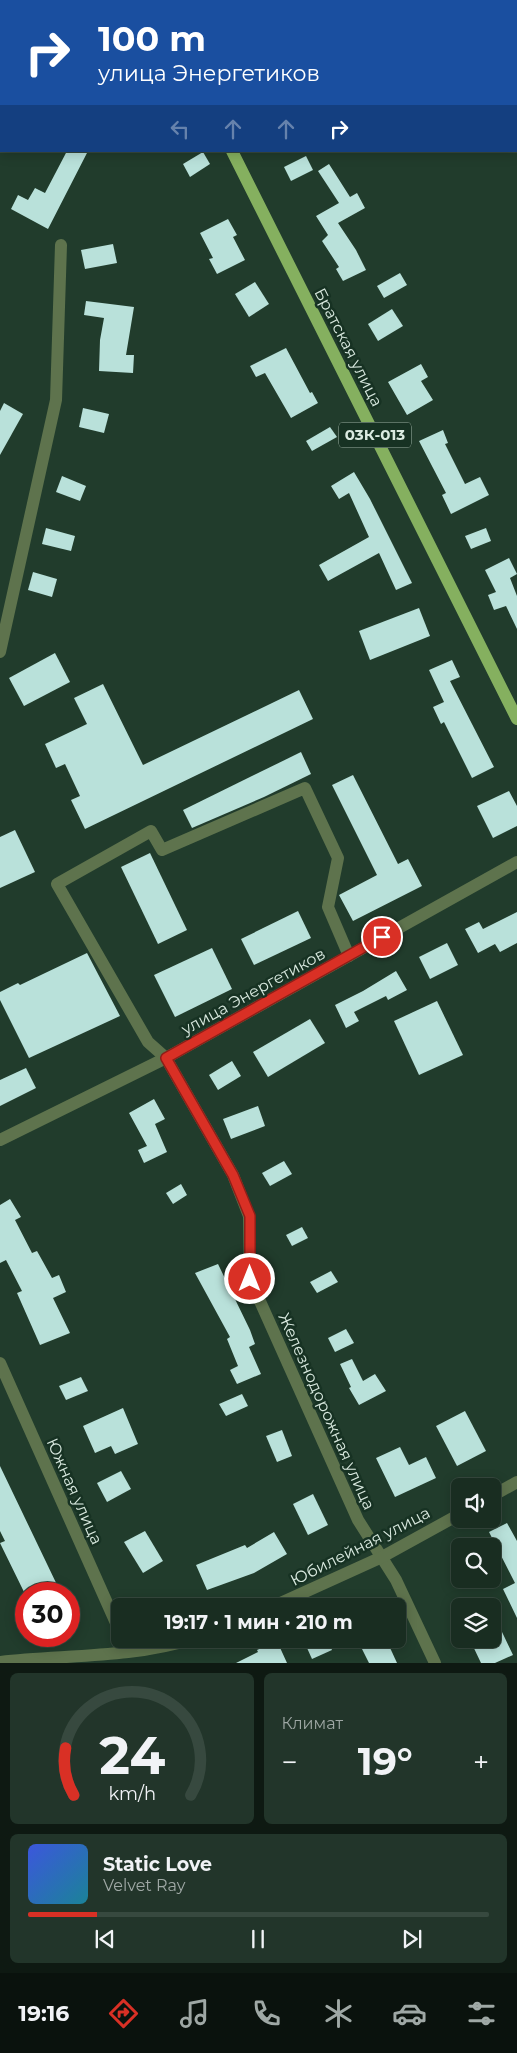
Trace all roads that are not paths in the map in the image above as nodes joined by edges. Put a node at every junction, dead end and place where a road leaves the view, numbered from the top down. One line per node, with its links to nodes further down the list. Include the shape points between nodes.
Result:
1 (233, 152): 4 (main road, Братская улица / 03К-013)
2 (61, 245): 3 (street, via 56,400)
3 (0, 652)
4 (517, 719)
5 (517, 862): 6 (street, улица Энергетиков)
6 (349, 956): 7 (street, улица Энергетиков); 7 (street, Железнодорожная улица, via 328,907 338,858 305,788 162,850 151,831 57,884 148,1042)
7 (166, 1058): 8 (street, улица Энергетиков); 13 (street, Железнодорожная улица, via 233,1175 250,1216 250,1279 358,1520)
8 (0, 1140)
9 (0, 1363): 15 (street, Южная улица)
10 (517, 1482): 11 (street)
11 (501, 1491)
12 (451, 1519): 13 (street, Юбилейная улица)
13 (382, 1557): 14 (street, Юбилейная улица); 20 (street, Железнодорожная улица)
14 (292, 1598)
15 (111, 1612)
16 (127, 1648): 18 (street)
17 (152, 1648): 18 (street)
18 (129, 1652): 19 (street)
19 (0, 1662)
20 (434, 1663)

